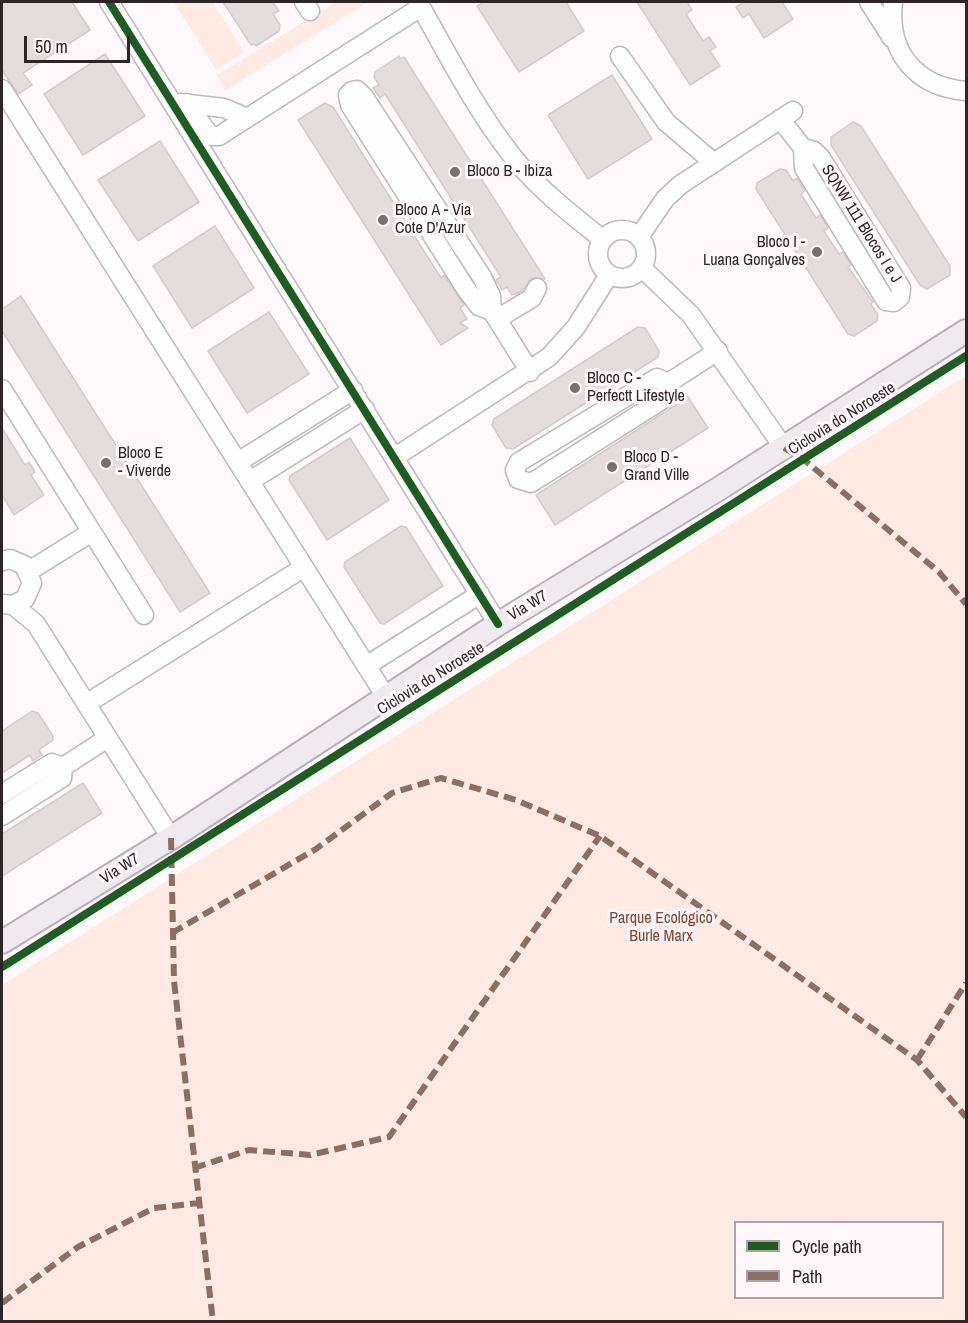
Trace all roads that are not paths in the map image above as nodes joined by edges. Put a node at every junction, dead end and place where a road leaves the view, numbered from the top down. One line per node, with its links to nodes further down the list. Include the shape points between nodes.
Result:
1 (109, 2): 9 (street)
2 (869, 2): 5 (street)
3 (893, 2): 5 (street)
4 (419, 4): 10 (street); 14 (street, via 506,147 542,188)
5 (895, 42): 8 (street, via 910,67 934,84)
6 (620, 56): 12 (street, via 666,122)
7 (2, 89): 28 (street)
8 (966, 91)
9 (180, 103): 10 (street, via 224,108); 10 (street, via 214,137); 24 (street)
10 (245, 117)
11 (803, 148): 11 (street, SQNW 111 Blocos I e J, via 804,168 886,301 894,302 900,297 901,288 821,158); 12 (street, via 787,115)
12 (713, 162): 13 (street, via 665,199)
13 (639, 237): 14 (street, via 620,230); 15 (street, via 646,255)
14 (602, 239): 16 (street, via 597,255)
15 (642, 268): 16 (street, via 627,278); 20 (street, via 691,315)
16 (609, 275): 21 (street, via 565,342)
17 (537, 288): 18 (street, via 532,298)
18 (495, 315): 18 (street, via 491,296 470,258 361,92 352,91 348,95 350,105 453,271 478,306); 21 (street)
19 (966, 331): 26 (main road, Via W7)
20 (718, 351): 22 (street); 26 (street)
21 (530, 372): 27 (street)
22 (668, 383): 22 (street, via 653,379 519,462 515,470 518,479 531,483 665,398)
23 (2, 389): 30 (street)
24 (353, 390): 25 (street); 28 (street)
25 (365, 409): 27 (street); 29 (street)
26 (784, 448): 38 (main road, Via W7)
27 (395, 457): 34 (street)
28 (238, 462): 29 (street)
29 (250, 482): 32 (street)
30 (90, 533): 33 (street); 36 (street)
31 (2, 550): 33 (street)
32 (303, 568): 39 (street); 41 (street)
33 (20, 571): 35 (street, via 25,599); 37 (street)
34 (480, 594): 38 (street); 39 (street)
35 (7, 604): 37 (street)
36 (144, 615)
37 (36, 624): 41 (street)
38 (498, 624): 40 (main road, Via W7)
39 (366, 666): 40 (street)
40 (386, 697): 46 (main road, Via W7)
41 (86, 704): 42 (street)
42 (106, 739): 43 (street); 46 (street)
43 (63, 766): 44 (street, via 52,762); 45 (street, via 62,778)
44 (2, 794)
45 (2, 816)
46 (171, 838): 47 (main road, Via W7)
47 (2, 942)

